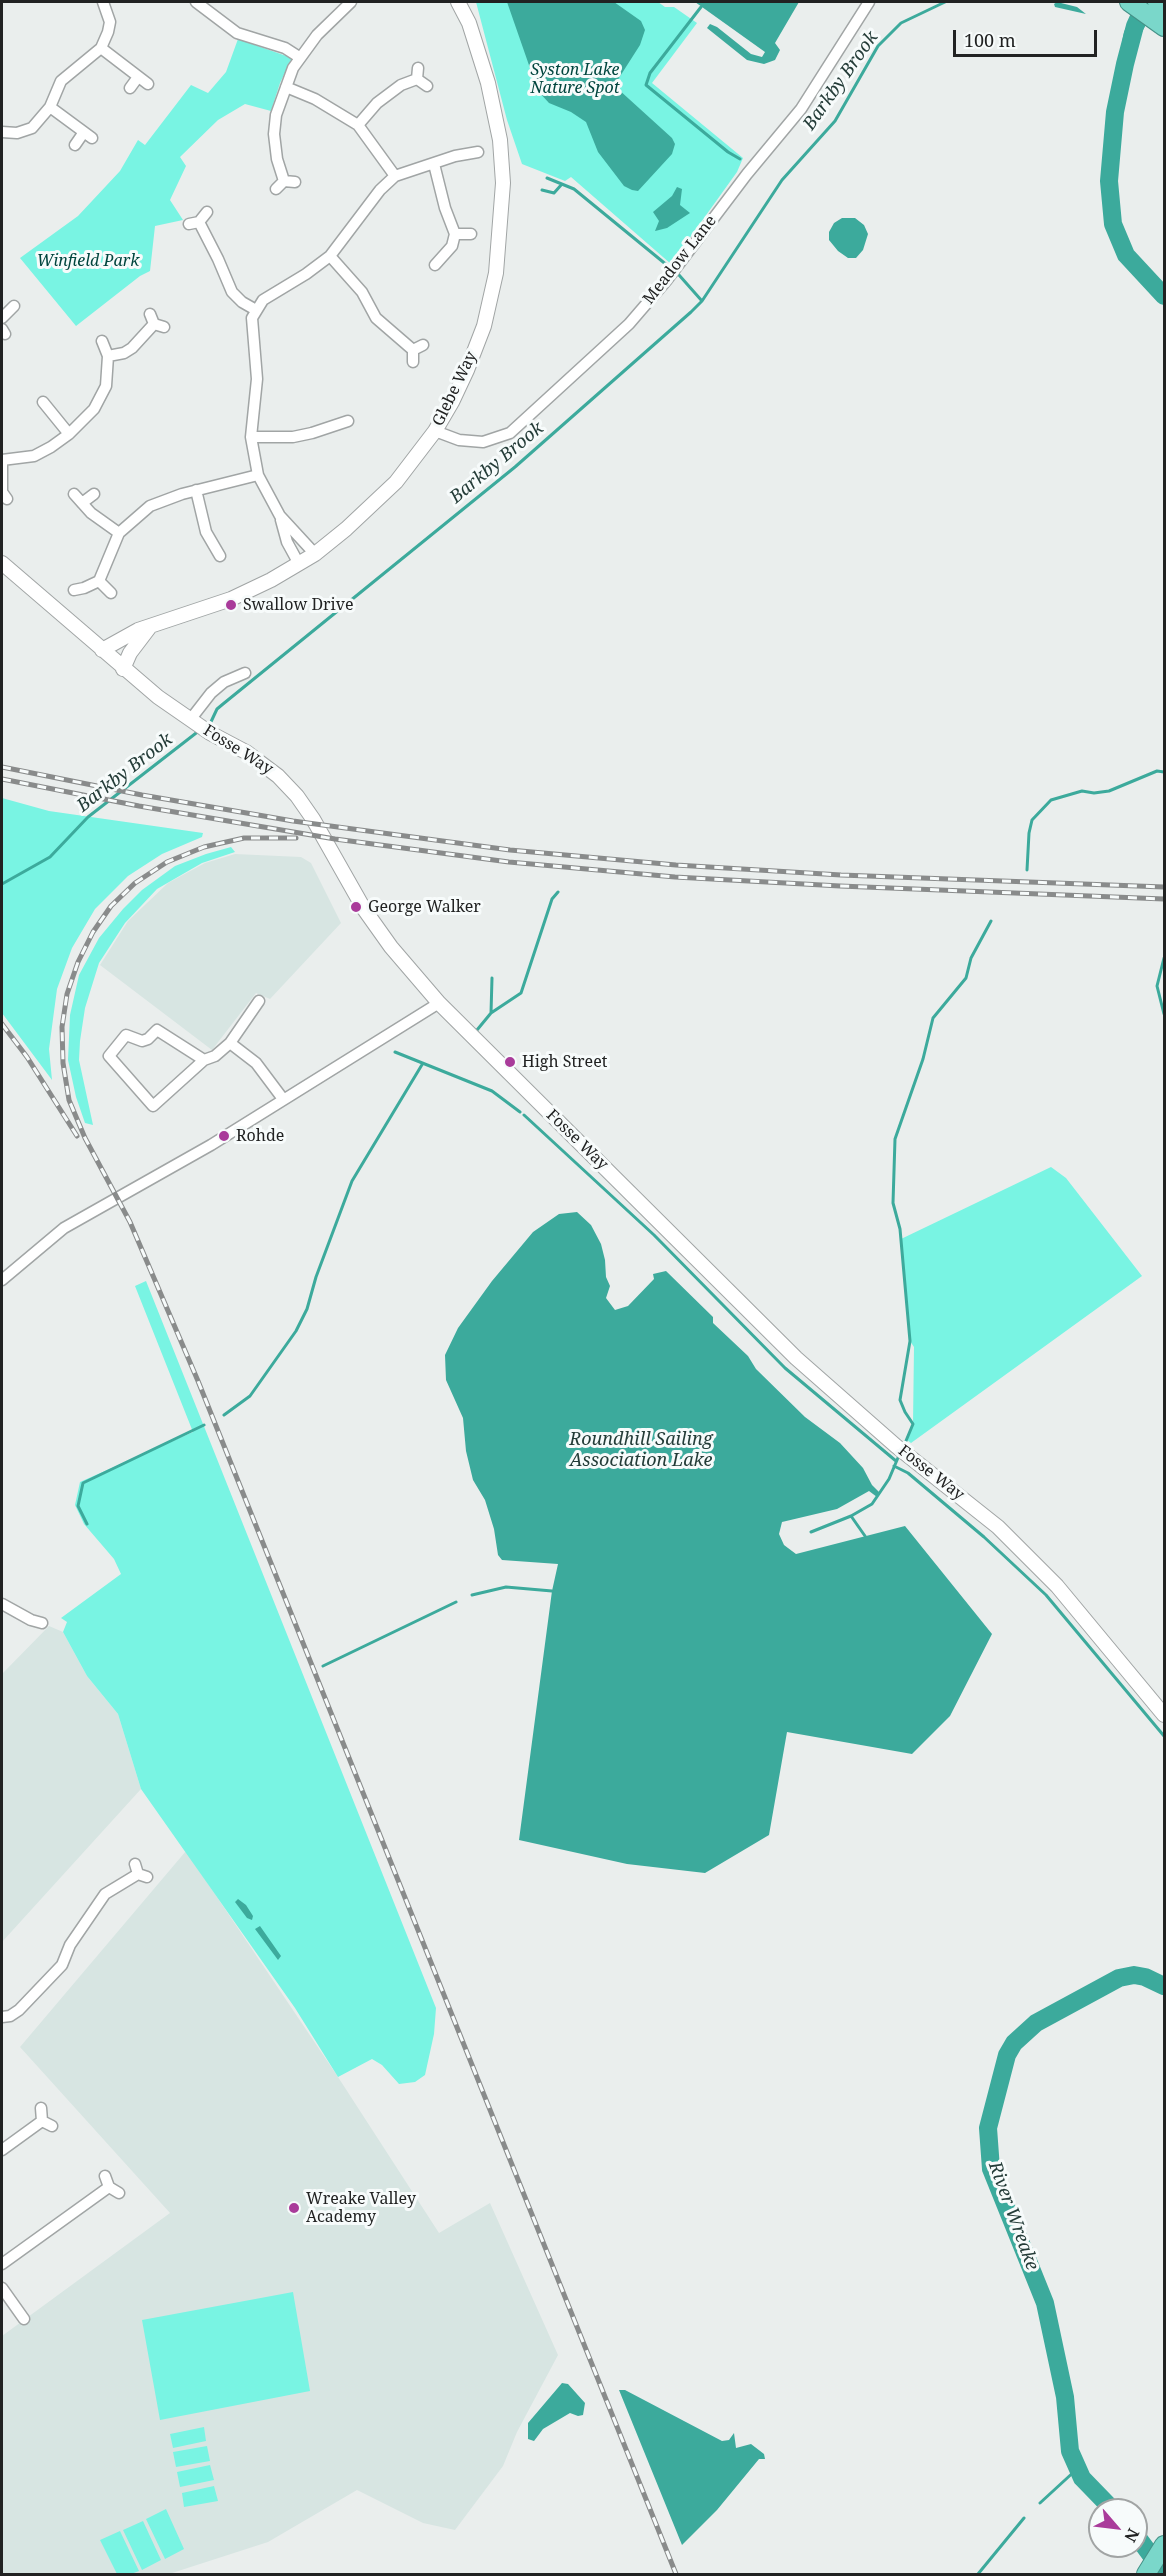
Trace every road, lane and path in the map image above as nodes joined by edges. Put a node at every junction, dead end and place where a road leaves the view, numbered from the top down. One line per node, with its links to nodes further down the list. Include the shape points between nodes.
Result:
1 (103, 2): 10 (street, via 110,22)
2 (196, 2): 11 (street, via 237,33 285,48)
3 (351, 2): 11 (street)
4 (458, 2): 39 (street, Glebe Way, via 469,23 488,83 500,140 501,227 496,273 483,326 467,370)
5 (870, 2): 39 (street, Meadow Lane, via 801,109 629,324 510,433 483,442 459,440)
6 (1129, 2): 9 (highway)
7 (1157, 2): 8 (highway)
8 (1164, 7)
9 (1164, 27)
10 (101, 48): 14 (street, via 143,80); 15 (street, via 61,81)
11 (299, 57): 13 (street)
12 (427, 86): 16 (street, via 418,73 377,103)
13 (286, 87): 16 (street); 22 (street, via 274,134)
14 (130, 88)
15 (50, 107): 17 (street, via 32,128); 18 (street, via 88,135)
16 (358, 125): 21 (street)
17 (2, 132)
18 (75, 145)
19 (478, 152): 20 (street)
20 (434, 164): 21 (street); 24 (street)
21 (395, 176): 26 (street)
22 (285, 184)
23 (207, 212): 29 (street, via 194,223 218,259 232,292)
24 (455, 234): 25 (street); 27 (street, via 452,246)
25 (471, 234)
26 (330, 256): 29 (street, via 262,300); 34 (street, via 362,292 375,318)
27 (435, 265)
28 (14, 306): 30 (street)
29 (256, 310): 41 (street, via 252,318 256,379)
30 (2, 318)
31 (156, 322): 35 (street, via 132,348)
32 (102, 341): 35 (street)
33 (423, 345): 34 (street)
34 (413, 350): 36 (street)
35 (108, 356): 40 (street, via 103,394)
36 (413, 362)
37 (43, 402): 40 (street)
38 (348, 421): 41 (street, via 293,437)
39 (435, 431): 51 (street, Glebe Way, via 388,490)
40 (69, 434): 42 (street, via 33,456)
41 (251, 437): 43 (street)
42 (2, 460): 47 (street, via 2,492)
43 (258, 475): 44 (street); 49 (street)
44 (196, 490): 50 (street, via 150,506); 52 (street, via 206,547)
45 (74, 494): 48 (street)
46 (94, 494): 48 (street)
47 (7, 499)
48 (82, 503): 50 (street, via 103,524)
49 (280, 516): 51 (street); 54 (street, via 287,542)
50 (119, 533): 55 (street)
51 (315, 554): 54 (street, Glebe Way)
52 (220, 556)
53 (2, 563): 59 (street, Fosse Way)
54 (299, 564): 58 (street, Glebe Way, via 231,599)
55 (99, 581): 56 (street); 57 (street)
56 (74, 590)
57 (111, 593)
58 (151, 627): 59 (street, Glebe Way); 60 (street, via 136,642)
59 (102, 650): 60 (street, Fosse Way)
60 (123, 669): 62 (street, Fosse Way)
61 (245, 673): 62 (street, via 211,693)
62 (199, 726): 64 (street, Fosse Way, via 266,765 297,796 364,909)
63 (259, 1001): 65 (street)
64 (439, 1003): 67 (street); 71 (street, Fosse Way, via 796,1358 896,1446 998,1527 1057,1586)
65 (230, 1042): 66 (street); 67 (street, via 256,1063)
66 (204, 1060): 66 (street, via 157,1030 142,1041 126,1035 109,1056 153,1106)
67 (284, 1099): 68 (street, via 64,1228)
68 (2, 1280)
69 (2, 1604): 70 (street)
70 (42, 1623)
71 (1164, 1715)
72 (140, 1872): 73 (street, via 105,1894 70,1945 62,1965 19,2010)
73 (2, 2017)
74 (41, 2108): 75 (street, via 47,2123)
75 (2, 2150)
76 (119, 2193): 77 (street, via 107,2181)
77 (2, 2264)
78 (2, 2288): 79 (street)
79 (24, 2319)
80 (1164, 2545): 81 (highway)
81 (1146, 2574)

